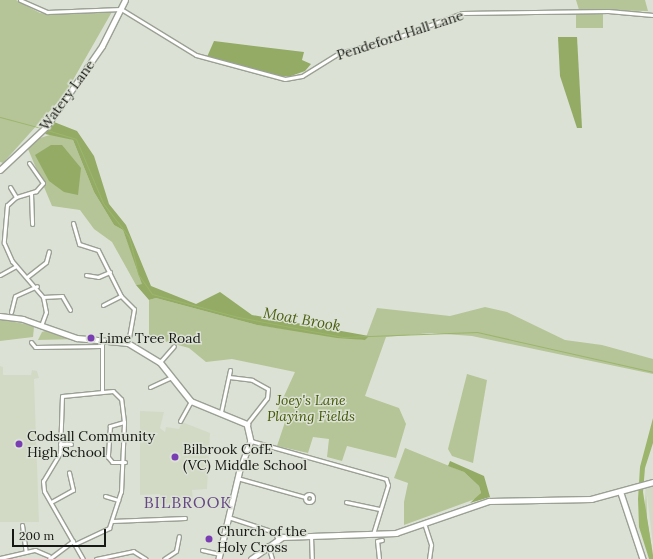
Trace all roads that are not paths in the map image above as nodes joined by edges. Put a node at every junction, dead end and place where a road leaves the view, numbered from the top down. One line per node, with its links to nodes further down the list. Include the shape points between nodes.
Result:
1 (20, 0): 3 (street, via 47,12)
2 (125, 0): 3 (street, Watery Lane)
3 (121, 9): 4 (street, Pendeford Hall Lane, via 196,55 285,79 302,76 339,53 393,39 462,13 608,11); 6 (street, Watery Lane, via 102,46 46,127)
4 (653, 15)
5 (29, 163): 8 (street, via 43,183)
6 (0, 170)
7 (10, 187): 9 (street)
8 (31, 193): 9 (street); 11 (street)
9 (16, 197): 13 (street, via 6,208 4,239)
10 (74, 223): 14 (street, via 78,244 96,248)
11 (32, 224)
12 (49, 251): 17 (street, via 46,262)
13 (16, 266): 15 (street); 17 (street)
14 (110, 272): 16 (street, via 98,277); 19 (street)
15 (0, 275)
16 (86, 275)
17 (27, 277): 18 (street)
18 (37, 286): 20 (street); 23 (street, via 15,296)
19 (122, 296): 21 (street); 28 (street, via 135,313)
20 (43, 297): 22 (street, via 62,296); 25 (street, via 46,312)
21 (103, 305)
22 (70, 310)
23 (11, 312)
24 (0, 316): 25 (street, via 23,319)
25 (41, 326): 26 (street, via 70,336)
26 (102, 340): 28 (street); 29 (street)
27 (31, 342): 29 (street, via 35,347)
28 (128, 343): 31 (street)
29 (101, 346): 36 (street)
30 (174, 346): 31 (street)
31 (160, 362): 33 (street)
32 (230, 370): 34 (street)
33 (171, 377): 35 (street); 37 (street)
34 (229, 378): 38 (street); 41 (street, via 252,380 268,389 268,398)
35 (150, 387)
36 (102, 390): 40 (street, via 120,396); 43 (street, via 62,396)
37 (191, 401): 38 (street); 39 (street)
38 (221, 412): 41 (street)
39 (180, 421)
40 (124, 422): 45 (street); 45 (street, via 110,426 108,457 112,462)
41 (247, 424): 42 (street)
42 (251, 441): 47 (street); 55 (street, via 383,477 388,485)
43 (60, 444): 44 (street); 53 (street, via 59,456 43,481)
44 (71, 444)
45 (125, 462): 52 (street)
46 (69, 472): 53 (street, via 73,490)
47 (237, 478): 51 (street); 56 (street)
48 (653, 482): 49 (street)
49 (621, 493): 60 (street, via 585,499 489,502); 82 (street)
50 (105, 496): 52 (street)
51 (305, 497)
52 (118, 500): 58 (street)
53 (51, 502): 66 (street)
54 (346, 502): 55 (street)
55 (379, 509): 63 (street)
56 (228, 517): 64 (street, via 272,532); 70 (street)
57 (185, 518): 58 (street)
58 (112, 522): 66 (street, via 108,528)
59 (22, 525): 69 (street)
60 (425, 526): 63 (street); 81 (street, via 431,545)
61 (179, 536): 76 (street, via 177,549)
62 (311, 536): 63 (street); 64 (street); 79 (street)
63 (373, 536)
64 (278, 538): 67 (street)
65 (382, 540): 80 (street, via 376,541)
66 (74, 543): 72 (street); 73 (street)
67 (268, 545): 77 (street); 78 (street)
68 (202, 550): 70 (street)
69 (26, 552): 71 (street); 72 (street, via 38,551)
70 (219, 556)
71 (0, 558)
72 (49, 558)
73 (84, 559)
74 (96, 559): 75 (street, via 133,551)
75 (146, 559)
76 (164, 559)
77 (251, 559)
78 (272, 559)
79 (312, 559)
80 (379, 559)
81 (429, 559)
82 (643, 559)

